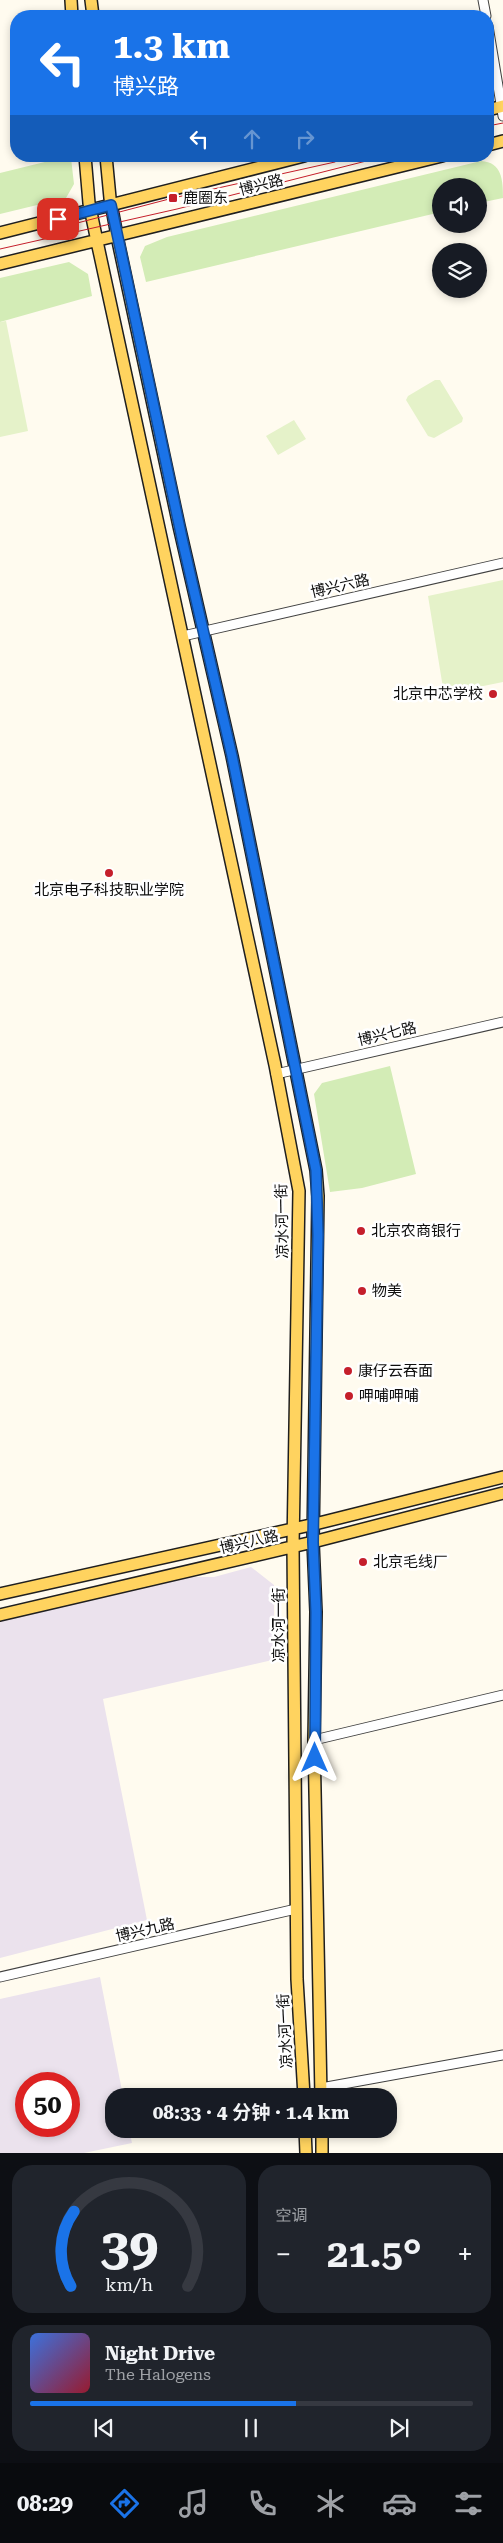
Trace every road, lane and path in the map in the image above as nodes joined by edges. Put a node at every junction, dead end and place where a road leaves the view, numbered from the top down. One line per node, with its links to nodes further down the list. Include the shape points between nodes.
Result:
1 (494, 62): 2 (street)
2 (502, 109)
3 (86, 162): 8 (main road, 凉水河一街)
4 (107, 162): 7 (main road)
5 (280, 162): 7 (main road, 博兴路)
6 (418, 162): 10 (main road, 博兴路)
7 (111, 205): 8 (main road, 博兴路); 10 (main road)
8 (91, 211): 9 (main road, 博兴路); 11 (main road, 凉水河一街)
9 (0, 233)
10 (117, 236): 11 (main road, 博兴路); 14 (main road)
11 (97, 240): 12 (main road, 博兴路); 15 (main road, 凉水河一街)
12 (0, 264)
13 (503, 563): 14 (street, 博兴六路)
14 (202, 632): 15 (street, 博兴六路); 17 (main road, via 232,756)
15 (183, 636): 18 (main road, 凉水河一街)
16 (503, 1022): 17 (street, 博兴七路)
17 (296, 1069): 18 (street, 博兴七路); 19 (main road)
18 (276, 1074): 20 (main road, 凉水河一街)
19 (304, 1111): 20 (main road, via 293,1105); 23 (main road, via 318,1196)
20 (283, 1113): 24 (main road, 凉水河一街, via 299,1191)
21 (503, 1477): 23 (main road, 博兴八路)
22 (503, 1493): 25 (main road, 博兴八路)
23 (315, 1524): 24 (main road, 博兴八路); 25 (main road)
24 (294, 1528): 26 (main road, 凉水河一街); 27 (main road, 博兴八路)
25 (313, 1542): 26 (main road, 博兴八路); 30 (main road, via 316,1612)
26 (293, 1546): 28 (main road, 博兴八路); 31 (main road, 凉水河一街)
27 (0, 1594)
28 (0, 1615)
29 (503, 1696): 30 (street)
30 (314, 1740): 35 (main road)
31 (296, 1909): 32 (street, 博兴九路); 34 (main road, 凉水河一街)
32 (0, 1977)
33 (503, 2055): 36 (street)
34 (304, 2088)
35 (321, 2088)
36 (341, 2088)
37 (305, 2138): 39 (main road)
38 (322, 2138): 40 (main road)
39 (306, 2153)
40 (322, 2153)

